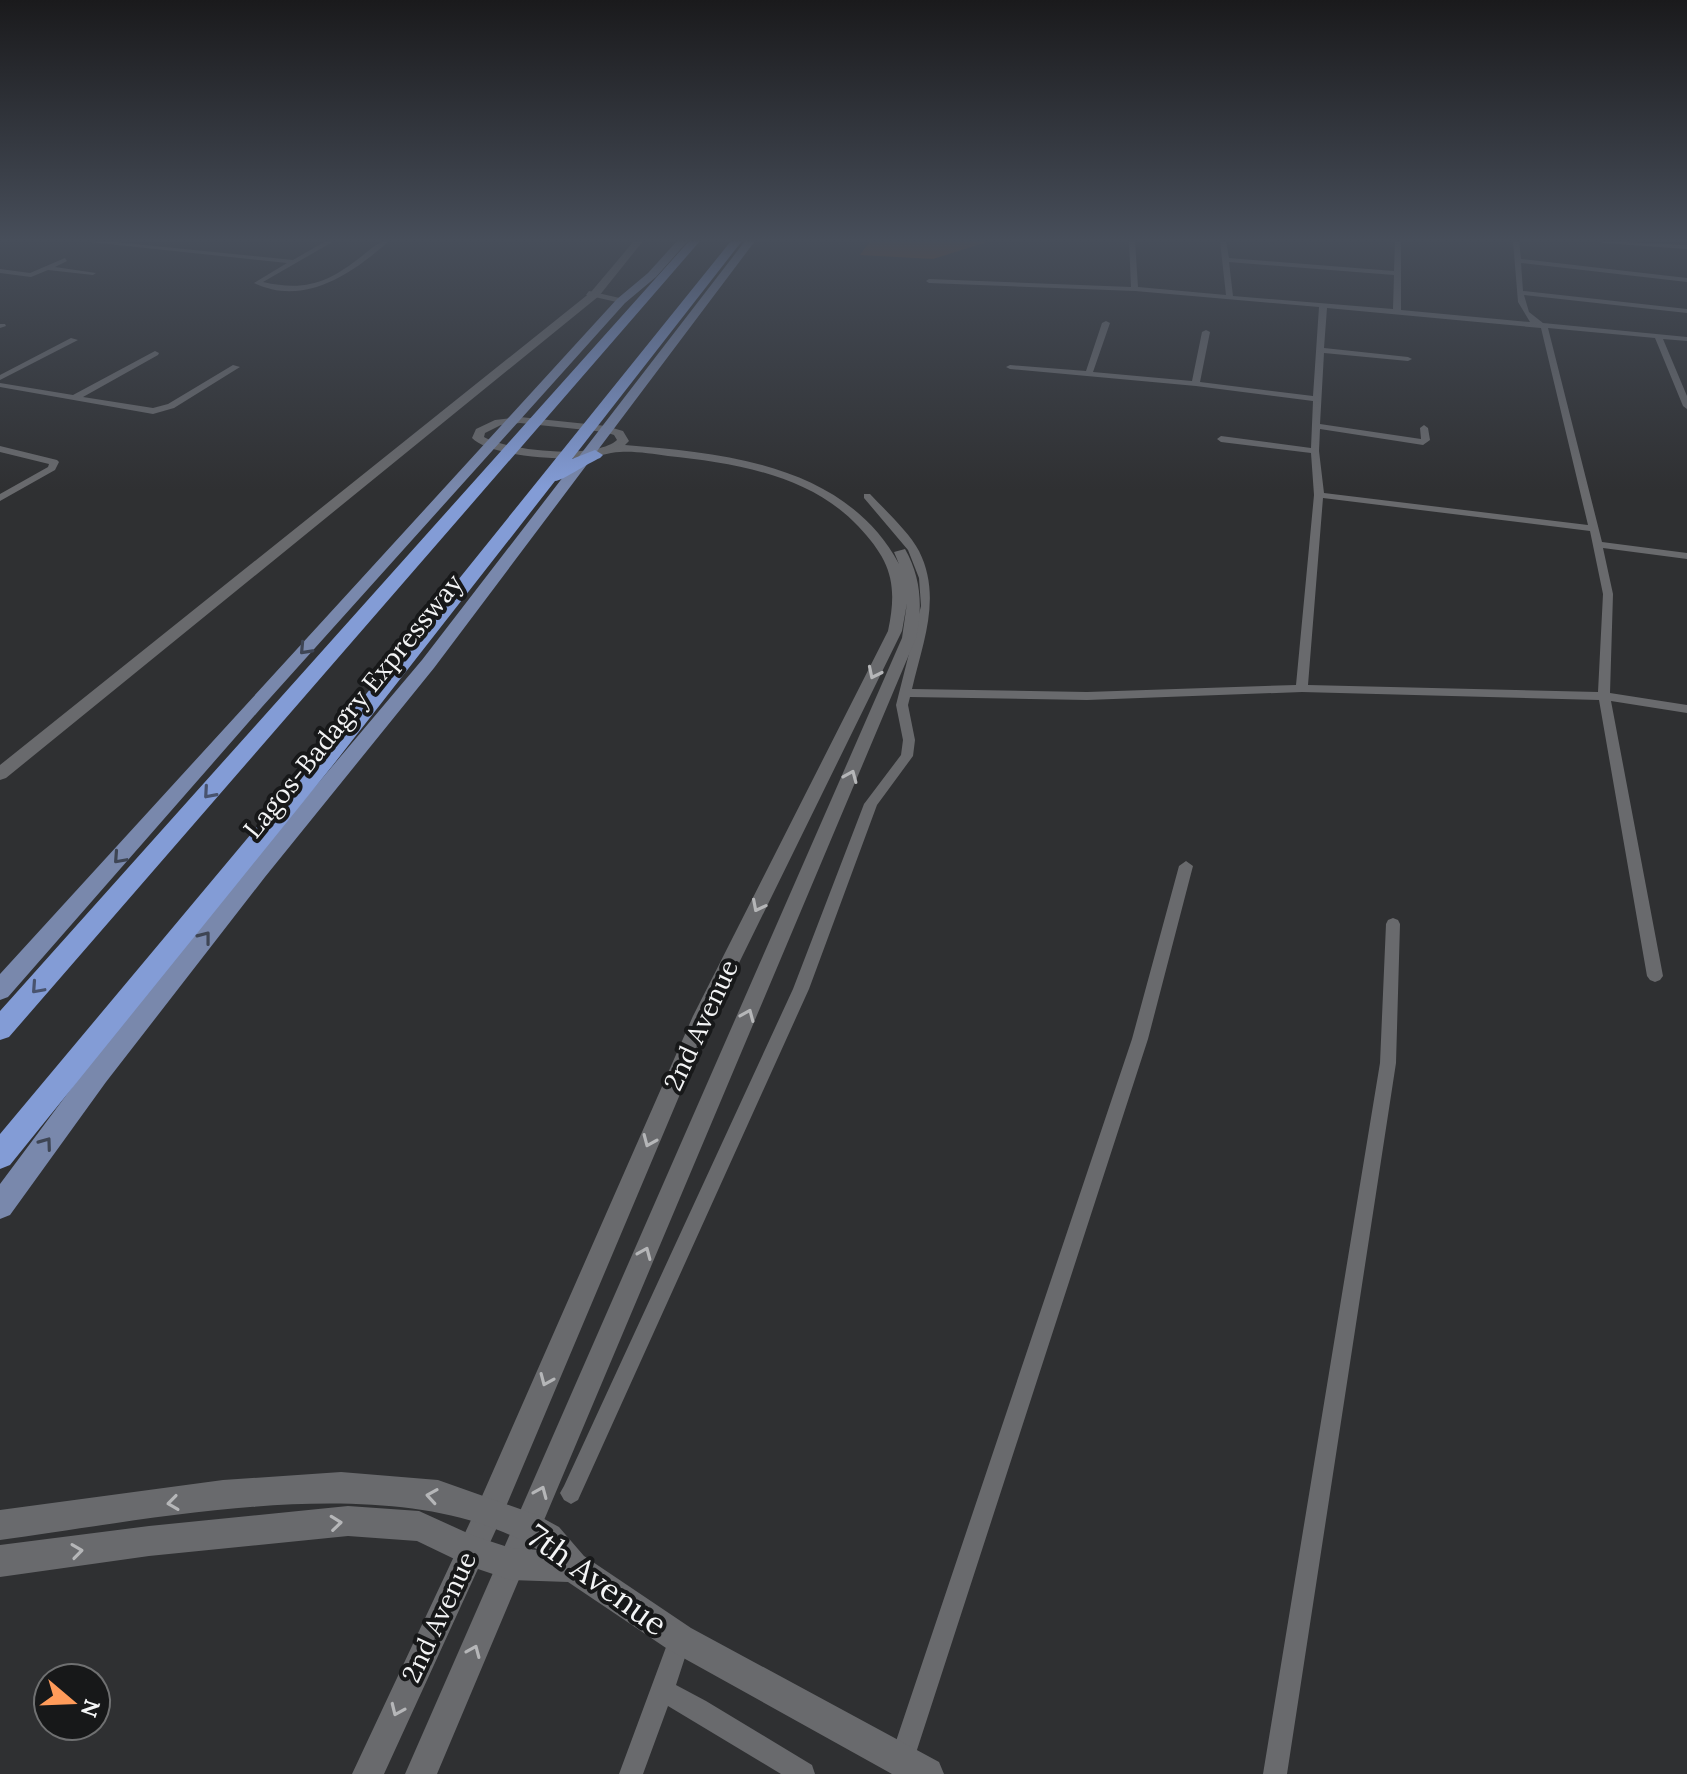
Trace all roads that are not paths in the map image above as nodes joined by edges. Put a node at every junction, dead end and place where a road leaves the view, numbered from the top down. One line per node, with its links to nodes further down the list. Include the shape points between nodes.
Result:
1 (1106, 323): 23 (street)
2 (555, 324): 51 (main road)
3 (555, 324): 52 (main road)
4 (601, 324): 56 (main road, Lagos-Badagry Expressway, one-way to 56)
5 (612, 324): 30 (highway, via 528,413)
6 (617, 324): 49 (highway, Lagos-Badagry Expressway)
7 (672, 324): 50 (highway, Lagos-Badagry Expressway)
8 (678, 324): 34 (highway, via 608,415 607,424)
9 (687, 324): 59 (main road, Lagos-Badagry Expressway, one-way to 9, via 257,871 428,664)
10 (1321, 324): 18 (street)
11 (1513, 324): 13 (street)
12 (1538, 324): 13 (street)
13 (1544, 327): 15 (street); 42 (street)
14 (1206, 332): 25 (street)
15 (1658, 337): 16 (street); 29 (street)
16 (1687, 339)
17 (74, 340): 24 (street)
18 (1319, 350): 20 (street); 28 (street)
19 (155, 353): 27 (street)
20 (1408, 359)
21 (236, 367): 27 (street, via 171,406 153,411)
22 (1010, 367): 23 (street)
23 (1089, 373): 25 (street)
24 (0, 378)
25 (1196, 384): 28 (street)
26 (0, 385): 27 (street)
27 (74, 398)
28 (1317, 399): 31 (street)
29 (1687, 406)
30 (513, 420): 34 (street, 2nd Avenue); 35 (street, via 480,431 480,440)
31 (1317, 426): 32 (street, via 1423,442); 37 (street)
32 (1424, 428)
33 (1221, 439): 37 (street)
34 (618, 440): 38 (street); 41 (street, 2nd Avenue, via 757,467)
35 (489, 445): 38 (street); 49 (highway, via 485,462 332,639)
36 (0, 449): 40 (street, via 54,462)
37 (1315, 451): 39 (street)
38 (595, 455): 50 (highway, via 562,471 406,669)
39 (1319, 495): 42 (street); 45 (street)
40 (0, 498)
41 (857, 503): 46 (street, via 913,549 924,578 926,606); 61 (street, 2nd Avenue, one-way to 61, via 895,569 900,589 895,631 703,1016); 63 (street, 2nd Avenue, one-way to 41, via 909,638 915,604 911,578 889,535)
42 (1592, 528): 43 (street)
43 (1598, 544): 44 (street); 47 (street, via 1608,594)
44 (1687, 556)
45 (1302, 688): 46 (street, via 1072,697); 47 (street)
46 (906, 693): 60 (street, via 902,705 907,756 871,804 801,989)
47 (1604, 696): 48 (street); 55 (street)
48 (1687, 709)
49 (260, 734): 57 (highway, Lagos-Badagry Expressway, one-way to 57)
50 (325, 760): 58 (highway, Lagos-Badagry Expressway)
51 (0, 767)
52 (0, 774)
53 (1186, 866): 70 (street, via 1140,1039)
54 (1393, 924): 75 (street, via 1388,1063)
55 (1655, 976)
56 (0, 990)
57 (0, 1029)
58 (0, 1156)
59 (0, 1206)
60 (571, 1493)
61 (489, 1513): 62 (main road, 7th Avenue, one-way to 62, via 438,1495 341,1487 223,1495); 63 (main road, 7th Avenue); 64 (street, 2nd Avenue)
62 (0, 1525)
63 (526, 1526): 66 (street, 2nd Avenue); 67 (main road, 7th Avenue, via 548,1538)
64 (469, 1550): 65 (main road, one-way to 64, via 348,1521 419,1526); 66 (main road); 71 (street, 2nd Avenue, one-way to 71)
65 (0, 1561)
66 (511, 1564): 67 (main road); 72 (street, 2nd Avenue, one-way to 66)
67 (573, 1567): 68 (main road, 7th Avenue)
68 (680, 1639): 69 (street); 70 (main road, 7th Avenue)
69 (662, 1690): 73 (street); 74 (street)
70 (915, 1767)
71 (368, 1774)
72 (421, 1774)
73 (631, 1774)
74 (803, 1774)
75 (1275, 1774)

